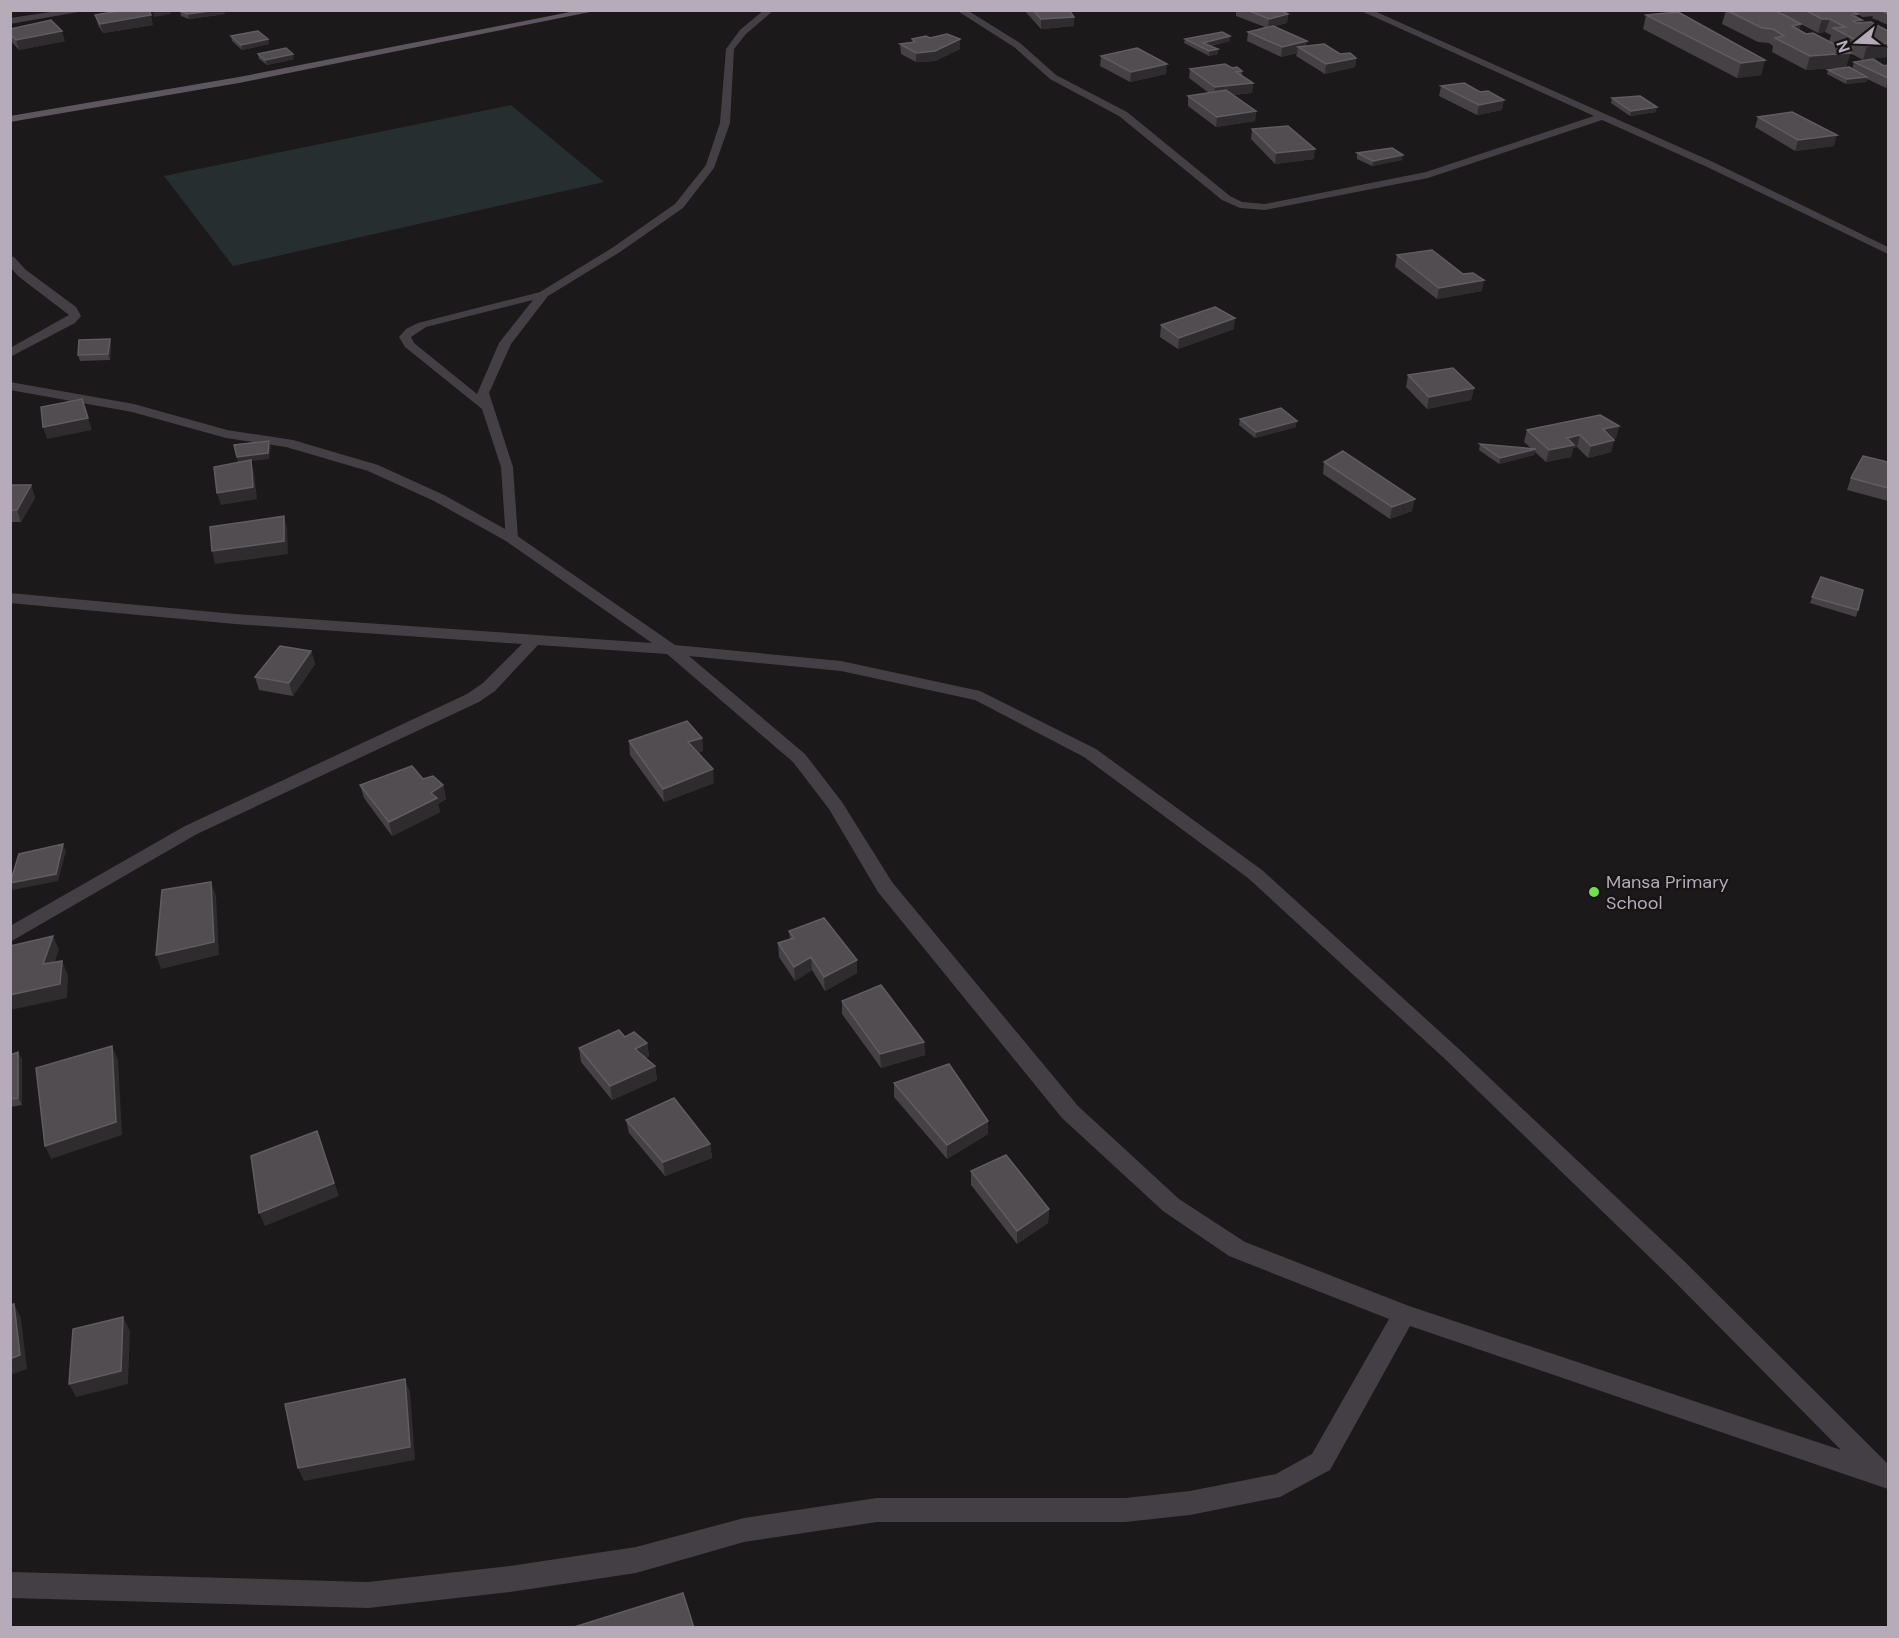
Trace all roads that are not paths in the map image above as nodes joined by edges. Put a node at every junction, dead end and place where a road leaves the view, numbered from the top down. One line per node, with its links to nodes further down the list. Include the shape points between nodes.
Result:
1 (86, 10): 6 (street)
2 (596, 10): 8 (main road, via 239,80)
3 (770, 10): 11 (lane, via 743,32 730,49 725,123 711,166 679,206)
4 (960, 10): 7 (street, via 1017,45 1053,77 1123,114 1201,179 1240,205 1265,207 1428,175)
5 (1363, 10): 7 (street)
6 (10, 21)
7 (1602, 117): 9 (street, via 1710,164)
8 (10, 119)
9 (1888, 251)
10 (10, 259): 12 (street, via 75,316)
11 (544, 294): 14 (lane, via 505,343 483,393); 14 (lane, via 422,325 405,337 409,345)
12 (10, 353)
13 (10, 386): 15 (street, via 134,408 226,434 288,442 338,456 438,498)
14 (485, 406): 15 (lane, via 507,467)
15 (511, 538): 18 (street)
16 (10, 598): 17 (street)
17 (534, 640): 18 (street); 19 (street, via 474,698 191,830)
18 (672, 649): 20 (street, via 799,758 836,806 885,887 1070,1112 1172,1205 1237,1250); 21 (street, via 841,666 980,696 1090,753 1255,874 1436,1039)
19 (10, 935)
20 (1404, 1314): 21 (street); 22 (street, via 1321,1462 1280,1485 1190,1503 1125,1510 877,1510 744,1530 636,1560 368,1595)
21 (1885, 1475)
22 (10, 1585)

